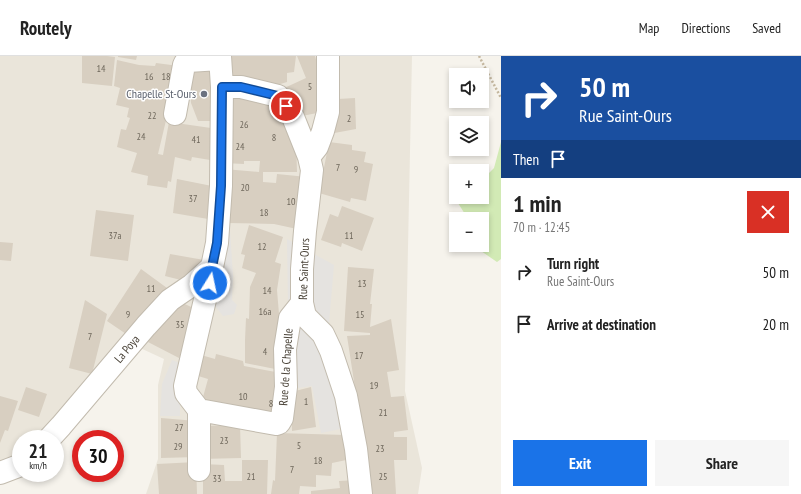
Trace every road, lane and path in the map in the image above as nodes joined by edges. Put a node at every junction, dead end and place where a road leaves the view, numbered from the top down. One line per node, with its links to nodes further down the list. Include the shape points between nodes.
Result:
1 (328, 56): 7 (street, via 328,112 317,147)
2 (479, 56): 5 (path)
3 (220, 58): 4 (street); 6 (street, via 185,63)
4 (222, 87): 7 (street, Rue Saint-Ours, via 241,87 278,96 293,116); 8 (street, via 221,186 217,243)
5 (501, 98)
6 (175, 114)
7 (310, 157): 9 (street, Rue Saint-Ours, via 312,170 302,269)
8 (212, 267): 10 (street, via 185,386 186,393); 11 (street, La Poya, via 170,300)
9 (302, 303): 10 (street, Rue de la Chapelle, via 290,318 285,349 286,387 279,423); 15 (street, Rue Saint-Ours, via 304,316 323,334 346,396)
10 (199, 410): 13 (street)
11 (57, 430)
12 (12, 468): 14 (street)
13 (200, 470)
14 (0, 473)
15 (361, 494)

